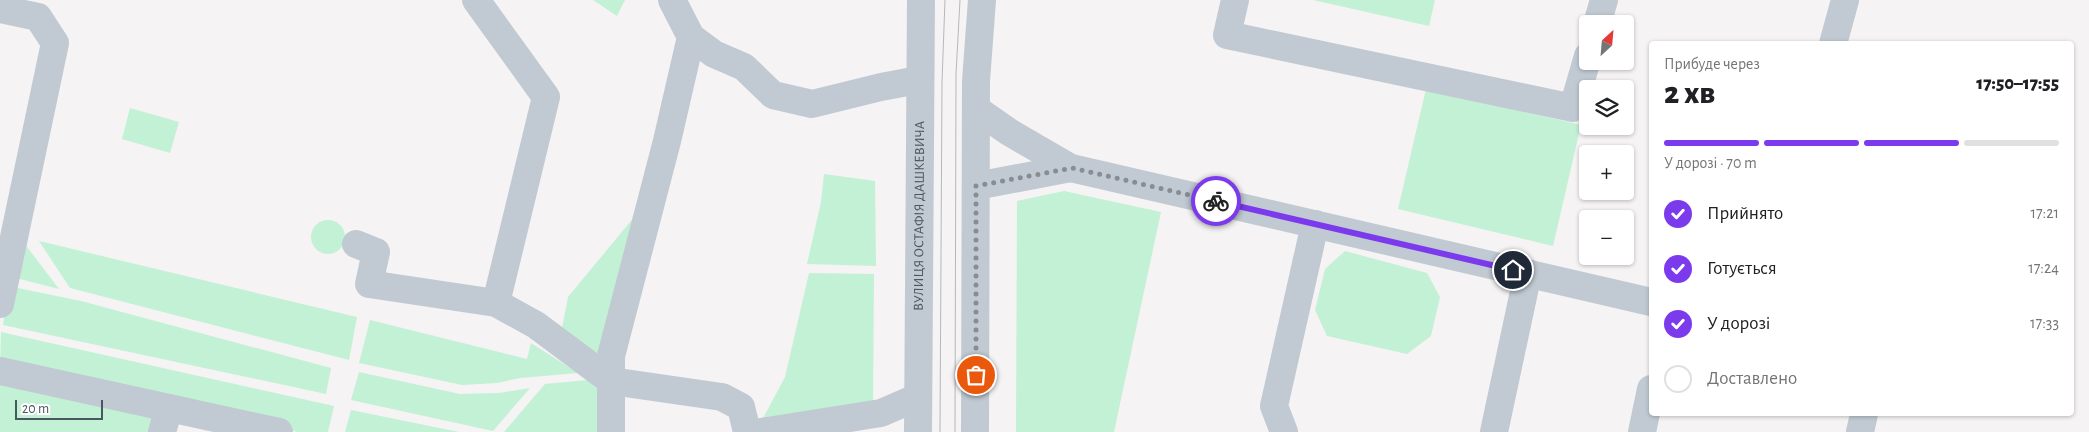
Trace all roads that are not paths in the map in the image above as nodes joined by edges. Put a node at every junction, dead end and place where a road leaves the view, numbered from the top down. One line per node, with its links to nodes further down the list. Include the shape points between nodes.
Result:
1 (476, 0): 21 (street, via 546,97)
2 (672, 0): 10 (street)
3 (922, 0): 13 (street, ВУЛИЦЯ ОСТАФІЯ ДАШКЕВИЧА)
4 (982, 0): 14 (street)
5 (1235, 0): 12 (street, via 1227,35 1573,108)
6 (1604, 0): 9 (street)
7 (1845, 0): 11 (street)
8 (0, 9): 22 (street, via 38,18 55,43)
9 (1600, 15)
10 (691, 37): 13 (street, via 714,54 744,66 773,95 812,104 913,81); 24 (street, via 611,356)
11 (1834, 41)
12 (1584, 70)
13 (920, 75): 25 (street, ВУЛИЦЯ ОСТАФІЯ ДАШКЕВИЧА)
14 (976, 109): 15 (street, via 1008,132); 16 (street)
15 (1072, 168): 16 (street); 17 (street)
16 (976, 186): 34 (street)
17 (1315, 224): 19 (street); 35 (street, via 1274,406)
18 (356, 244): 21 (street, via 376,252 369,284)
19 (1528, 274): 20 (street); 36 (street)
20 (1649, 302)
21 (496, 303): 24 (street, via 536,325)
22 (0, 304)
23 (0, 371): 28 (street)
24 (611, 380): 30 (street); 31 (street, via 722,398 741,407)
25 (918, 397): 32 (street, via 880,413); 33 (street, ВУЛИЦЯ ОСТАФІЯ ДАШКЕВИЧА)
26 (1649, 399): 37 (street)
27 (1864, 416): 38 (street)
28 (166, 420): 29 (street)
29 (279, 432)
30 (611, 432)
31 (747, 432)
32 (761, 432)
33 (918, 432)
34 (976, 432)
35 (1284, 432)
36 (1494, 432)
37 (1642, 432)
38 (1860, 432)

